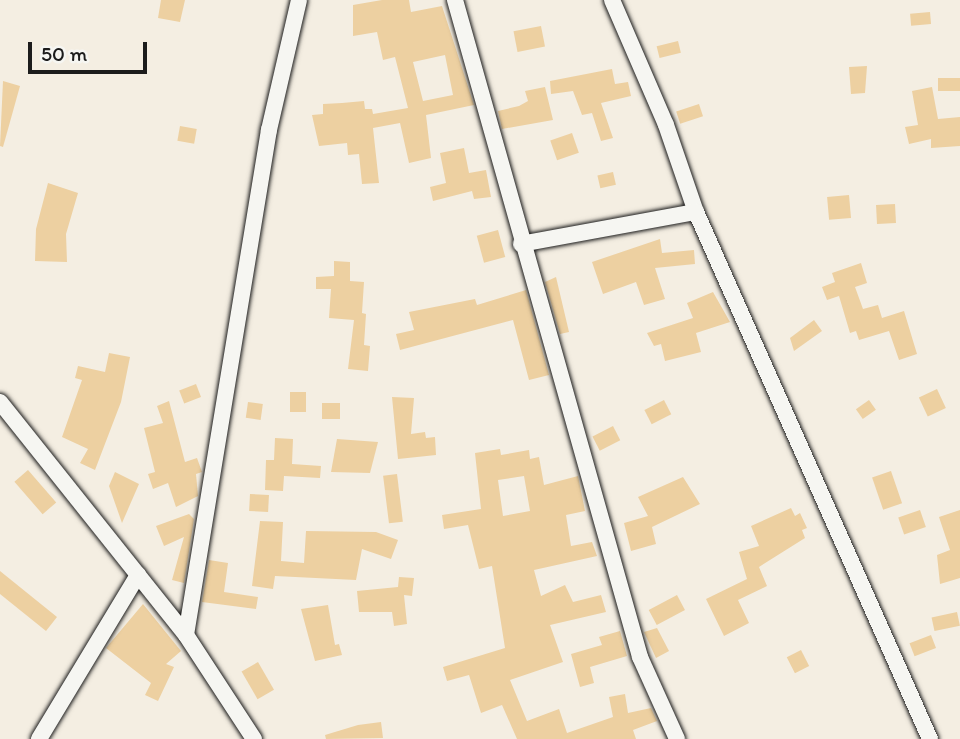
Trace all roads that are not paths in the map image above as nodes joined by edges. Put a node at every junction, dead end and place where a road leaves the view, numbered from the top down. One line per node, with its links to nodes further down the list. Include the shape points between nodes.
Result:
1 (299, 0): 8 (street, via 269,130)
2 (455, 0): 5 (street)
3 (612, 0): 4 (street, via 666,125)
4 (696, 212): 5 (street); 13 (street)
5 (521, 244): 12 (street, via 640,657)
6 (0, 402): 7 (street)
7 (138, 575): 8 (street); 10 (street)
8 (186, 635): 9 (street)
9 (240, 732): 11 (street)
10 (39, 739)
11 (254, 739)
12 (677, 739)
13 (930, 739)

